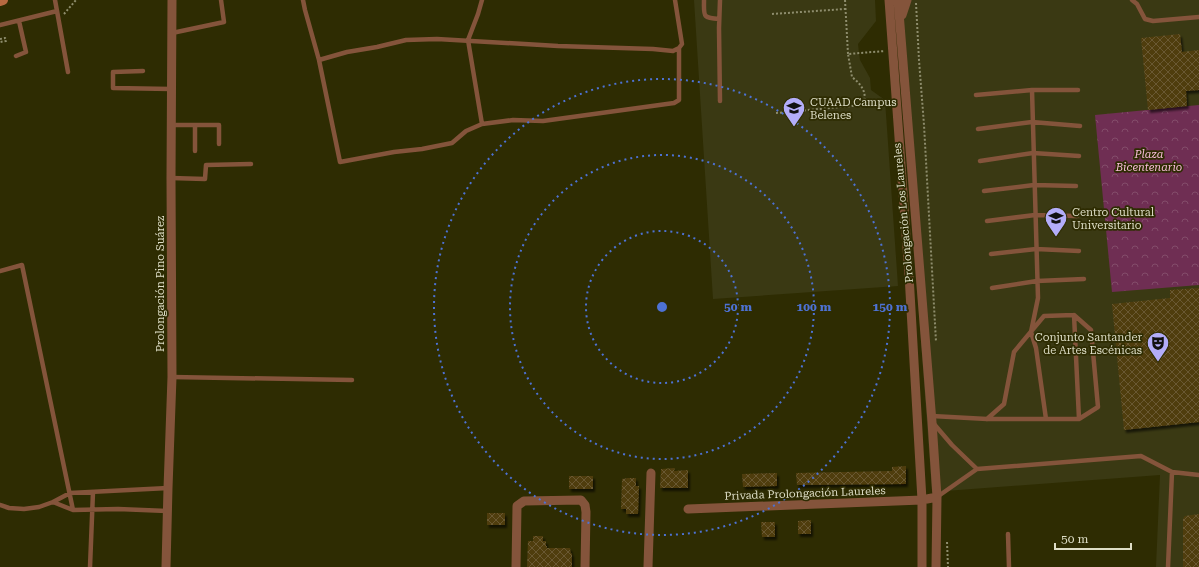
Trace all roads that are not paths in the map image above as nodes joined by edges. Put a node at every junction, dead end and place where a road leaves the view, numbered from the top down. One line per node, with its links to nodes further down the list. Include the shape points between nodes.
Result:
1 (3, 0): 14 (main road)
2 (54, 0): 15 (lane)
3 (172, 0): 21 (street, Prolongación Pino Suárez)
4 (221, 0): 21 (lane, via 224,22)
5 (303, 0): 25 (lane)
6 (482, 0): 22 (lane)
7 (675, 0): 23 (lane, via 682,44)
8 (704, 0): 17 (lane, via 706,16)
9 (720, 0): 17 (lane)
10 (889, 0): 57 (street, Prolongación Los Laureles)
11 (898, 0): 19 (street, Prolongación Los Laureles)
12 (907, 0): 19 (street)
13 (1132, 0): 16 (lane, via 1146,19 1153,21)
14 (0, 1)
15 (57, 11): 18 (lane); 27 (lane)
16 (1199, 17)
17 (719, 19): 32 (lane)
18 (19, 21): 20 (lane); 24 (lane, via 26,52)
19 (900, 22): 56 (street, Prolongación Los Laureles)
20 (0, 25)
21 (172, 33): 28 (street, Prolongación Pino Suárez)
22 (468, 40): 23 (lane, via 672,51); 25 (lane, via 406,40); 34 (lane)
23 (679, 48): 34 (lane, via 679,100 674,102 543,122 513,120)
24 (16, 56)
25 (319, 60): 34 (lane, via 340,162 452,143 466,130)
26 (143, 71): 28 (lane, via 112,72 113,88)
27 (68, 72)
28 (172, 90): 35 (street, Prolongación Pino Suárez)
29 (1032, 90): 30 (lane); 31 (lane); 33 (lane)
30 (1078, 90)
31 (976, 95)
32 (720, 101)
33 (1032, 122): 37 (lane); 38 (lane); 41 (lane)
34 (482, 124)
35 (171, 125): 36 (lane); 45 (street, Prolongación Pino Suárez)
36 (194, 125): 39 (lane, via 219,125); 40 (lane)
37 (1080, 126)
38 (978, 129)
39 (219, 144)
40 (195, 151)
41 (1033, 154): 42 (lane); 43 (lane); 46 (lane)
42 (1079, 156)
43 (980, 161)
44 (252, 164): 45 (lane, via 206,164 206,179)
45 (171, 178): 63 (street, Prolongación Pino Suárez)
46 (1034, 185): 47 (lane); 48 (lane); 49 (lane)
47 (1076, 186)
48 (984, 190)
49 (1035, 215): 50 (lane); 51 (lane); 52 (lane)
50 (1077, 216)
51 (987, 221)
52 (1036, 249): 53 (lane); 54 (lane); 59 (lane)
53 (1079, 251)
54 (991, 254)
55 (0, 271): 75 (lane, via 22,265)
56 (920, 274): 57 (street); 65 (street, Prolongación Los Laureles)
57 (908, 275): 77 (street, Prolongación Los Laureles)
58 (1084, 279): 59 (lane)
59 (1037, 281): 60 (lane); 62 (lane, via 1038,298)
60 (992, 288)
61 (1074, 315): 62 (lane, via 1044,316); 68 (lane); 68 (lane, via 1091,330 1098,407)
62 (1031, 332): 66 (lane, via 1014,352 1004,404); 67 (lane, via 1036,348)
63 (172, 376): 64 (lane); 73 (street, Prolongación Pino Suárez)
64 (352, 380)
65 (932, 419): 66 (lane); 69 (lane, via 952,445); 76 (street, Prolongación Los Laureles)
66 (987, 419): 67 (lane)
67 (1046, 419): 68 (lane)
68 (1079, 419)
69 (976, 469): 70 (lane, via 1141,456); 76 (lane)
70 (1172, 472): 72 (lane); 93 (lane)
71 (651, 474): 89 (street)
72 (1199, 475)
73 (168, 488): 74 (lane); 83 (street, Prolongación Pino Suárez)
74 (93, 492): 75 (lane); 82 (lane)
75 (70, 493): 78 (lane); 81 (lane)
76 (937, 497): 77 (street, Privada Prolongación Laureles); 91 (street, Prolongación Los Laureles)
77 (922, 500): 80 (street, Privada Prolongación Laureles); 90 (street, Prolongación Los Laureles)
78 (53, 502): 79 (lane, via 24,509 9,508); 81 (lane)
79 (0, 504)
80 (688, 509)
81 (73, 510): 82 (lane)
82 (92, 510): 83 (lane); 85 (lane)
83 (167, 511): 86 (street, Prolongación Pino Suárez)
84 (1008, 534): 92 (lane)
85 (90, 567)
86 (166, 567)
87 (516, 567): 88 (street, via 517,506 524,501 581,500 586,512)
88 (584, 567)
89 (648, 567)
90 (922, 567)
91 (936, 567)
92 (1009, 567)
93 (1168, 567)

